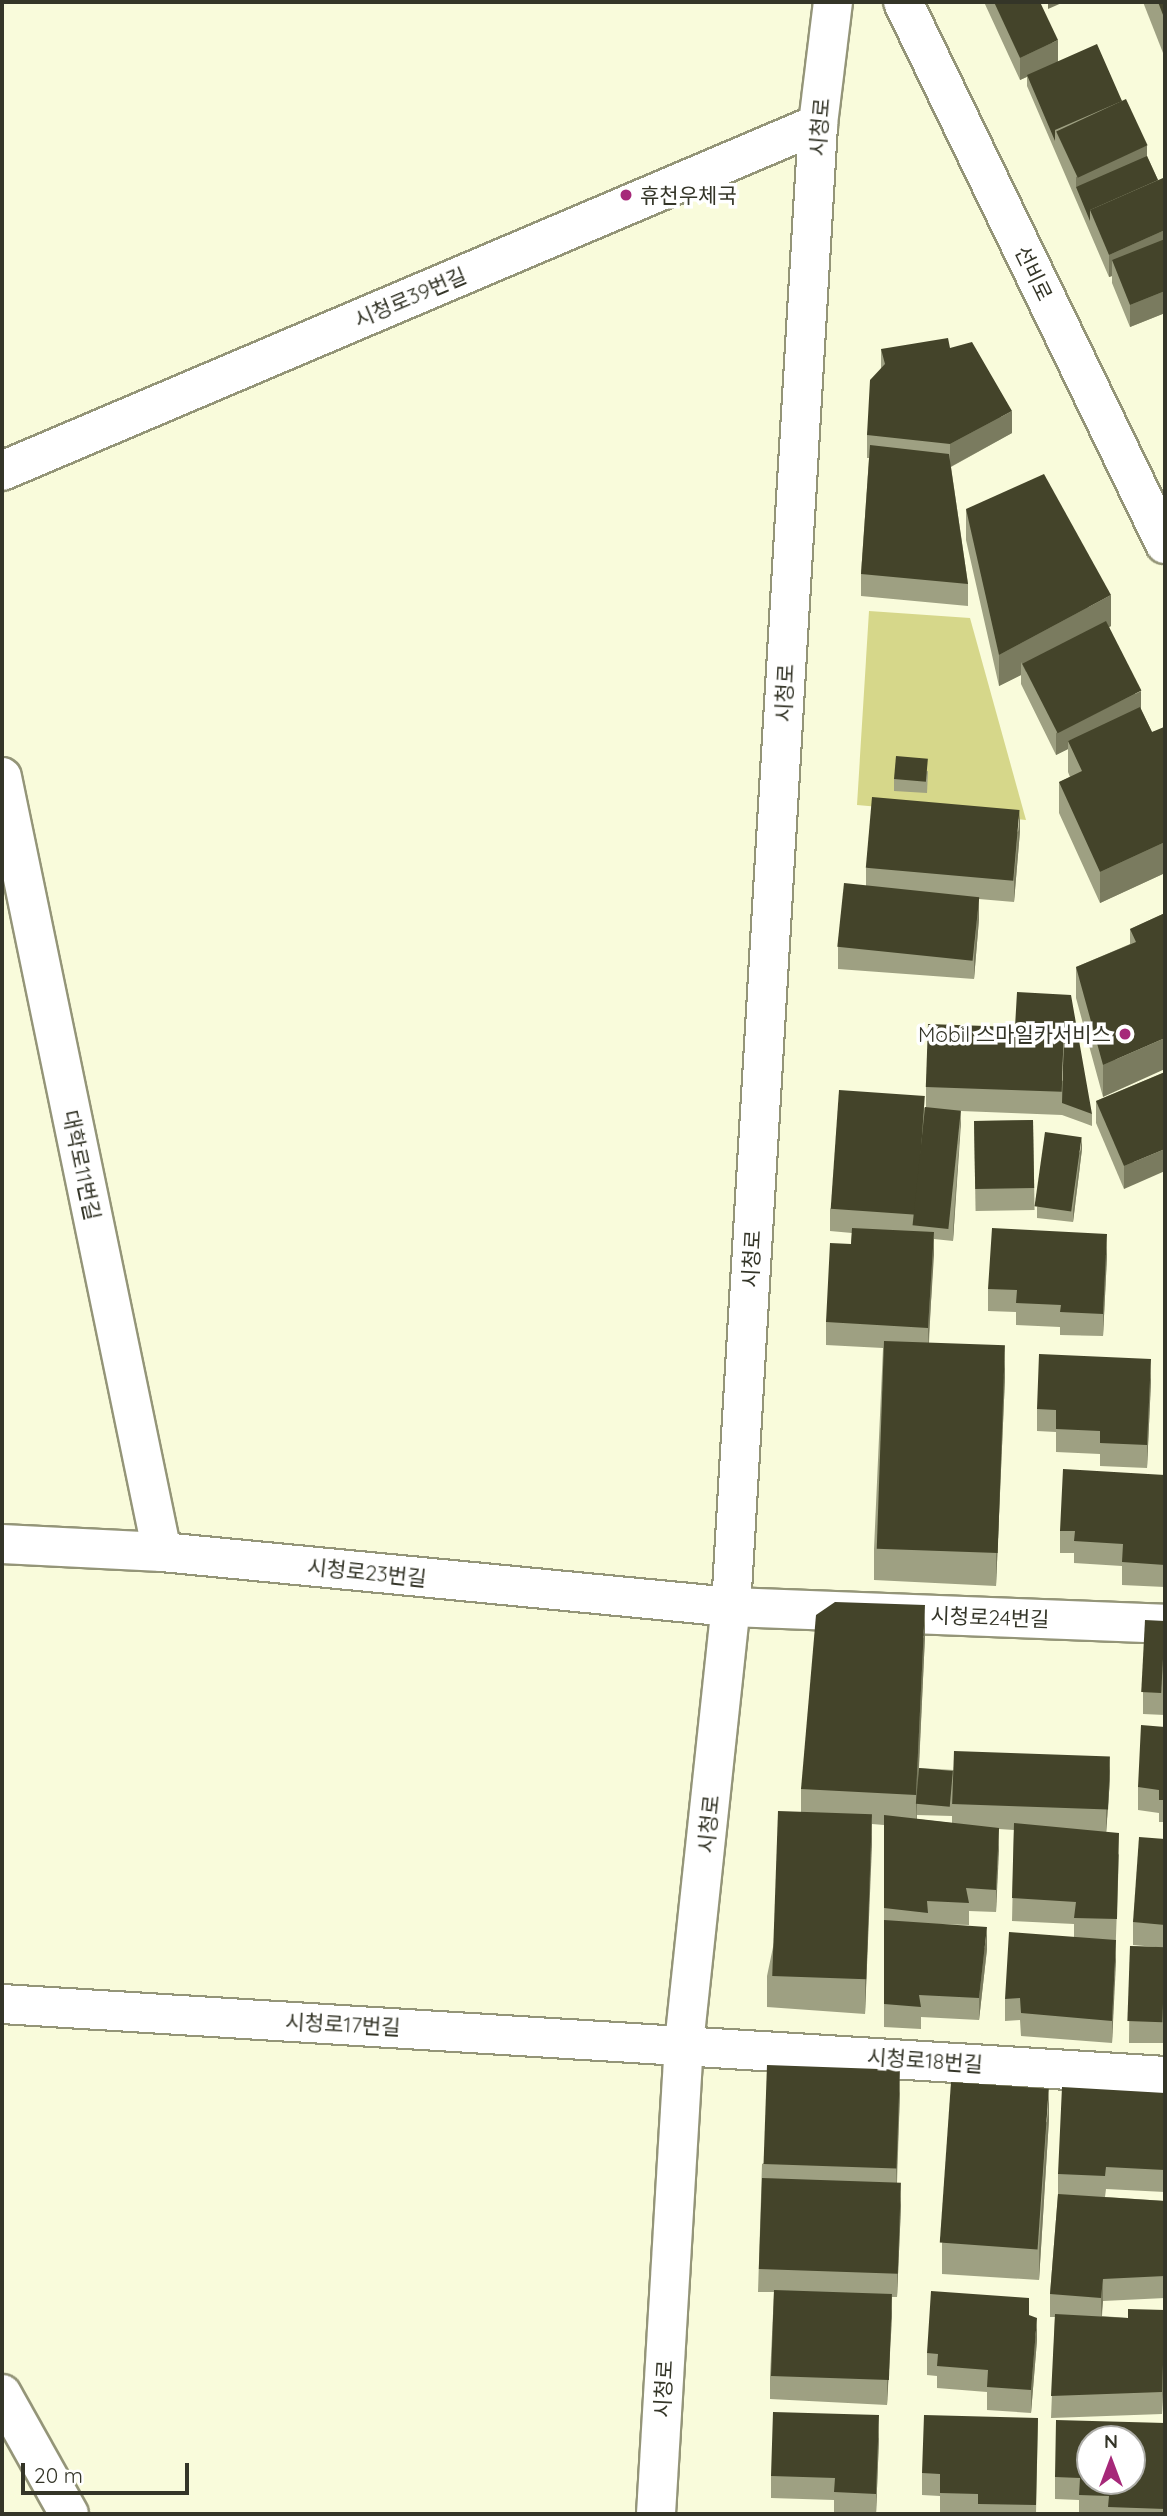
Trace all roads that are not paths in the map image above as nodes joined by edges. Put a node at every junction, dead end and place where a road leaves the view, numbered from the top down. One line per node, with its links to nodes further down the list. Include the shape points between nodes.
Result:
1 (833, 2): 3 (street, 시청로)
2 (903, 2): 5 (street, 선비로)
3 (818, 124): 4 (street, 시청로39번길); 9 (street, 시청로)
4 (2, 471)
5 (1165, 544)
6 (2, 778): 8 (street, 대학로11번길)
7 (2, 1545): 8 (street, 시청로23번길)
8 (162, 1552): 9 (street, 시청로23번길)
9 (731, 1607): 10 (street, 시청로24번길); 12 (street, 시청로)
10 (1165, 1623)
11 (2, 2004): 12 (street, 시청로17번길)
12 (684, 2044): 13 (street, 시청로18번길); 16 (street, 시청로)
13 (1165, 2076)
14 (2, 2394): 15 (street)
15 (69, 2514)
16 (656, 2514)

